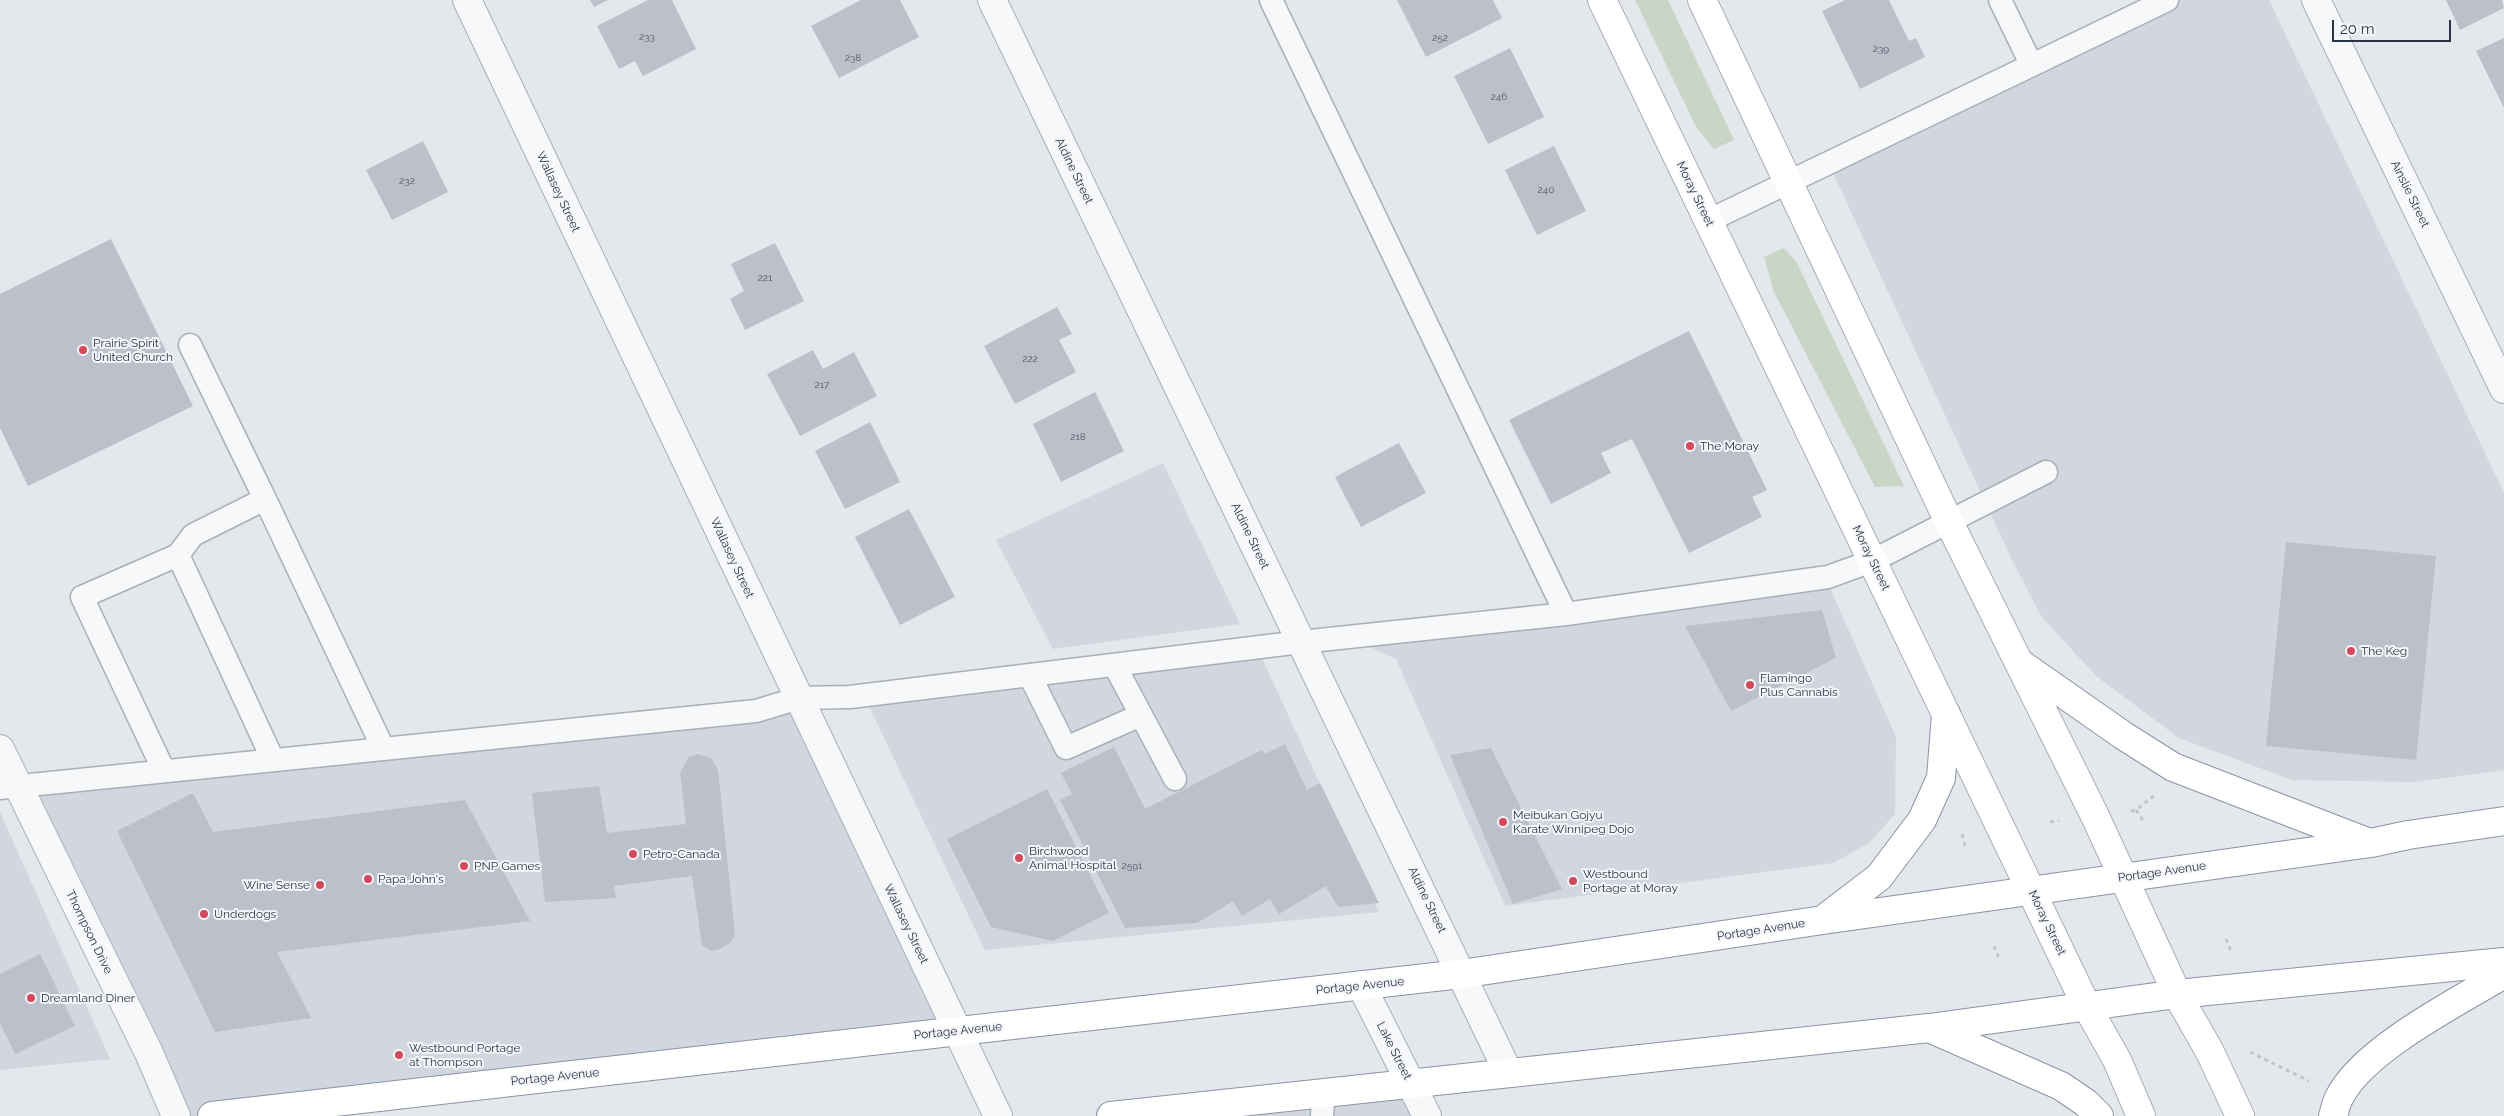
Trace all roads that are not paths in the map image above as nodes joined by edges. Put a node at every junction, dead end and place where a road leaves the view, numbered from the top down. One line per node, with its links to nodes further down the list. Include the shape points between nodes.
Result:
1 (467, 0): 24 (street, Wallasey Street)
2 (992, 0): 20 (street, Aldine Street)
3 (1271, 0): 19 (lane)
4 (1602, 0): 11 (main road, Moray Street)
5 (1702, 0): 10 (main road)
6 (2000, 0): 9 (lane)
7 (2167, 0): 9 (lane)
8 (2316, 0): 13 (street, Ainslie Street)
9 (2031, 64): 10 (lane)
10 (1789, 182): 11 (lane); 16 (main road)
11 (1708, 221): 18 (main road, Moray Street)
12 (190, 345): 15 (lane)
13 (2504, 388)
14 (2046, 472): 16 (lane)
15 (265, 499): 17 (lane, via 193,535); 27 (lane)
16 (1949, 522): 18 (lane); 21 (main road)
17 (178, 555): 29 (lane); 30 (lane, via 82,597)
18 (1872, 561): 19 (lane, via 1828,577); 25 (main road, Moray Street)
19 (1566, 614): 20 (lane)
20 (1301, 642): 22 (lane); 39 (street, Aldine Street)
21 (2021, 664): 34 (main road, via 2173,767); 35 (main road)
22 (1115, 666): 23 (lane); 26 (lane)
23 (1030, 676): 24 (lane, via 850,696); 26 (lane, via 1066,748)
24 (799, 698): 27 (lane, via 756,711); 45 (street, Wallasey Street)
25 (1946, 714): 36 (main road, Moray Street); 37 (main road, via 1941,778 1922,820 1879,877)
26 (1141, 715): 31 (lane)
27 (383, 748): 29 (lane)
28 (0, 749): 32 (street, Thompson Drive)
29 (273, 760): 30 (lane)
30 (164, 771): 32 (lane)
31 (1175, 779)
32 (9, 787): 50 (street, Thompson Drive, via 149,1053)
33 (2504, 822): 34 (main road, Portage Avenue)
34 (2371, 843): 35 (main road, Portage Avenue)
35 (2122, 878): 36 (main road, Portage Avenue); 42 (main road)
36 (2031, 891): 37 (main road, Portage Avenue); 43 (main road, Moray Street)
37 (1823, 920): 39 (main road, Portage Avenue)
38 (2504, 962): 42 (main road)
39 (1461, 974): 41 (main road, Portage Avenue); 46 (street, Aldine Street)
40 (2504, 974): 57 (main road, via 2387,1045 2340,1096)
41 (1361, 985): 45 (main road, Portage Avenue); 47 (street, Lake Street)
42 (2178, 994): 43 (main road); 56 (main road)
43 (2086, 1005): 44 (main road); 55 (main road, Moray Street, via 2117,1060)
44 (1929, 1028): 46 (main road); 54 (main road, via 2061,1086)
45 (956, 1032): 49 (main road, Portage Avenue); 51 (street, Wallasey Street)
46 (1508, 1072): 47 (main road)
47 (1411, 1083): 48 (main road); 53 (street, Lake Street)
48 (1323, 1104): 52 (main road)
49 (223, 1115)
50 (176, 1116)
51 (998, 1116)
52 (1111, 1116)
53 (1427, 1116)
54 (2099, 1116)
55 (2141, 1116)
56 (2240, 1116)
57 (2333, 1116)

